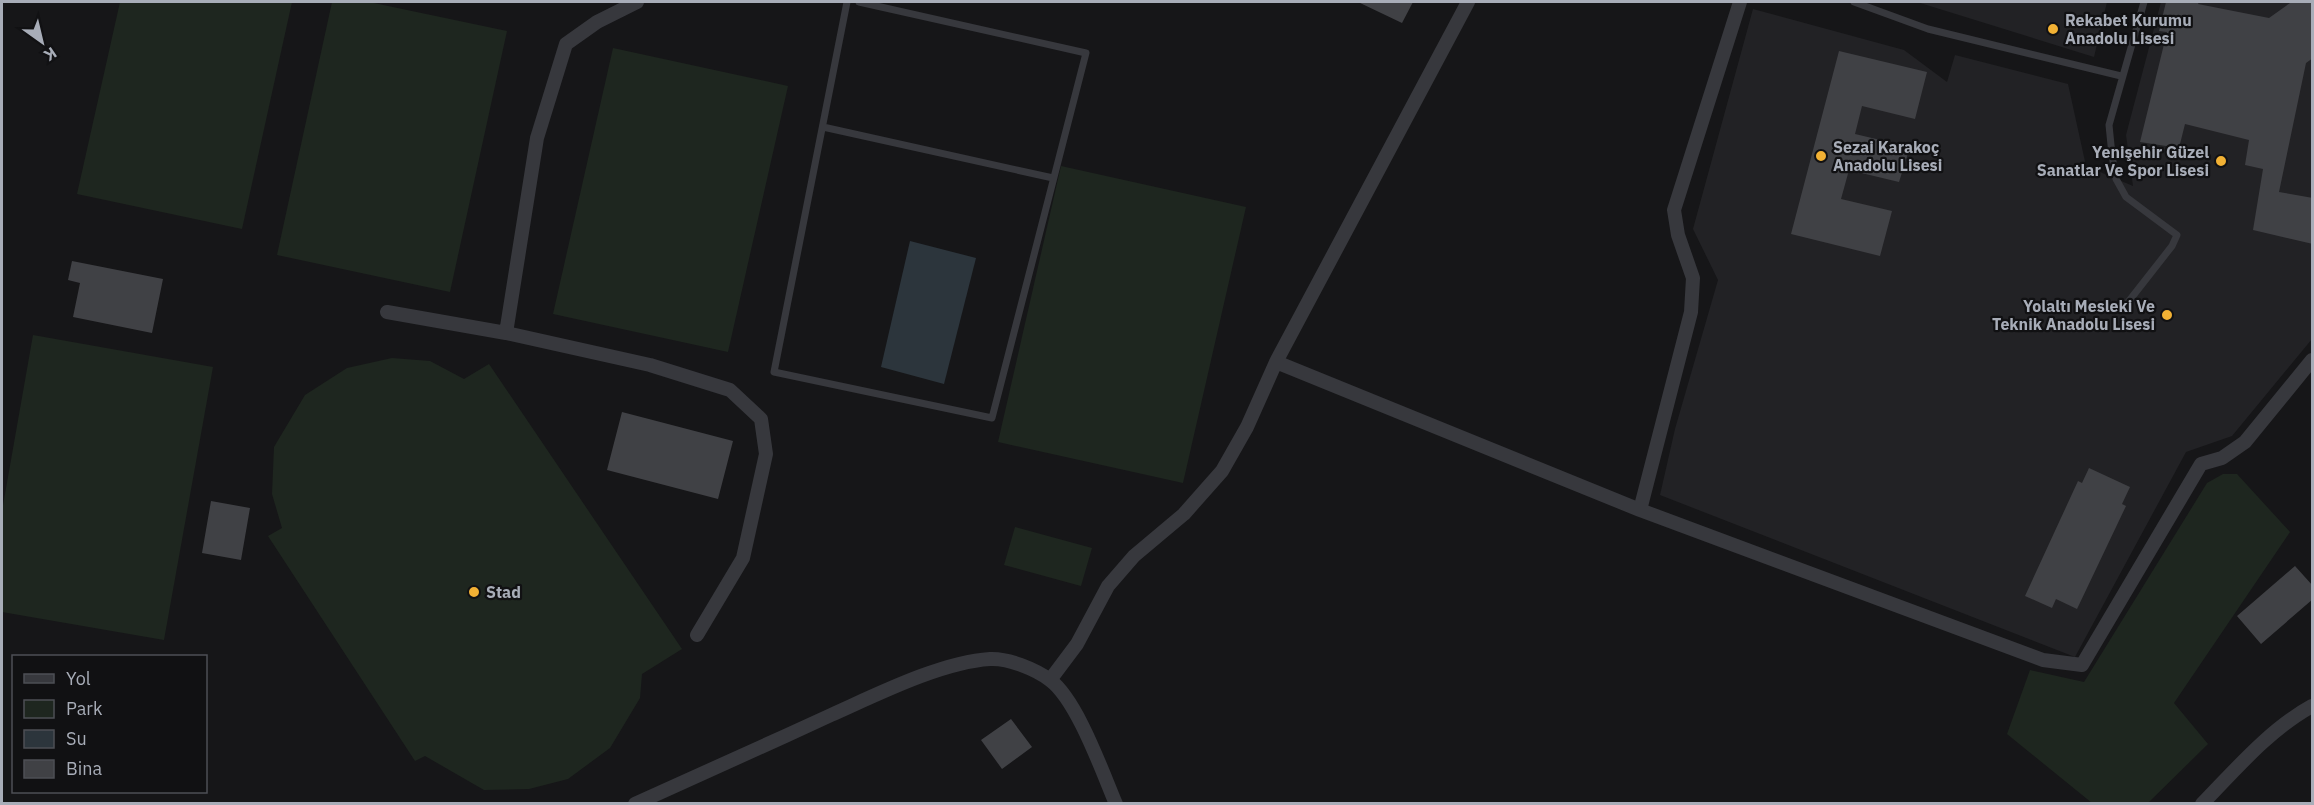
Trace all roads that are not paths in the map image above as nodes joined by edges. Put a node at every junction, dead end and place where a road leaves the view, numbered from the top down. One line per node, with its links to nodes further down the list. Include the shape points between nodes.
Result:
1 (637, 2): 13 (street, via 597,22 566,44 537,138)
2 (847, 2): 9 (lane)
3 (859, 2): 10 (lane, via 1086,53)
4 (1468, 2): 15 (street)
5 (1740, 2): 16 (street, via 1674,210 1693,278 1690,312)
6 (1854, 2): 8 (lane, via 1928,29)
7 (2144, 2): 8 (lane)
8 (2121, 76): 11 (lane, via 2109,125 2116,179 2126,197 2177,235)
9 (822, 127): 10 (lane); 10 (lane, via 774,372 992,418)
10 (1053, 178)
11 (2124, 306)
12 (387, 312): 13 (street)
13 (506, 333): 17 (street, via 650,365 730,390 761,419 766,454 743,558)
14 (2313, 360): 16 (street, via 2245,442 2222,458 2201,464 2082,665 2043,660)
15 (1276, 362): 16 (street); 18 (street, via 1222,471 1184,514 1134,556 1108,586 1077,644)
16 (1640, 510)
17 (697, 635)
18 (1050, 680): 20 (street, via 1022,665 992,659 952,665 869,698); 21 (street, via 1080,723)
19 (2313, 706): 22 (street, via 2248,756)
20 (635, 804)
21 (1116, 804)
22 (2202, 804)

